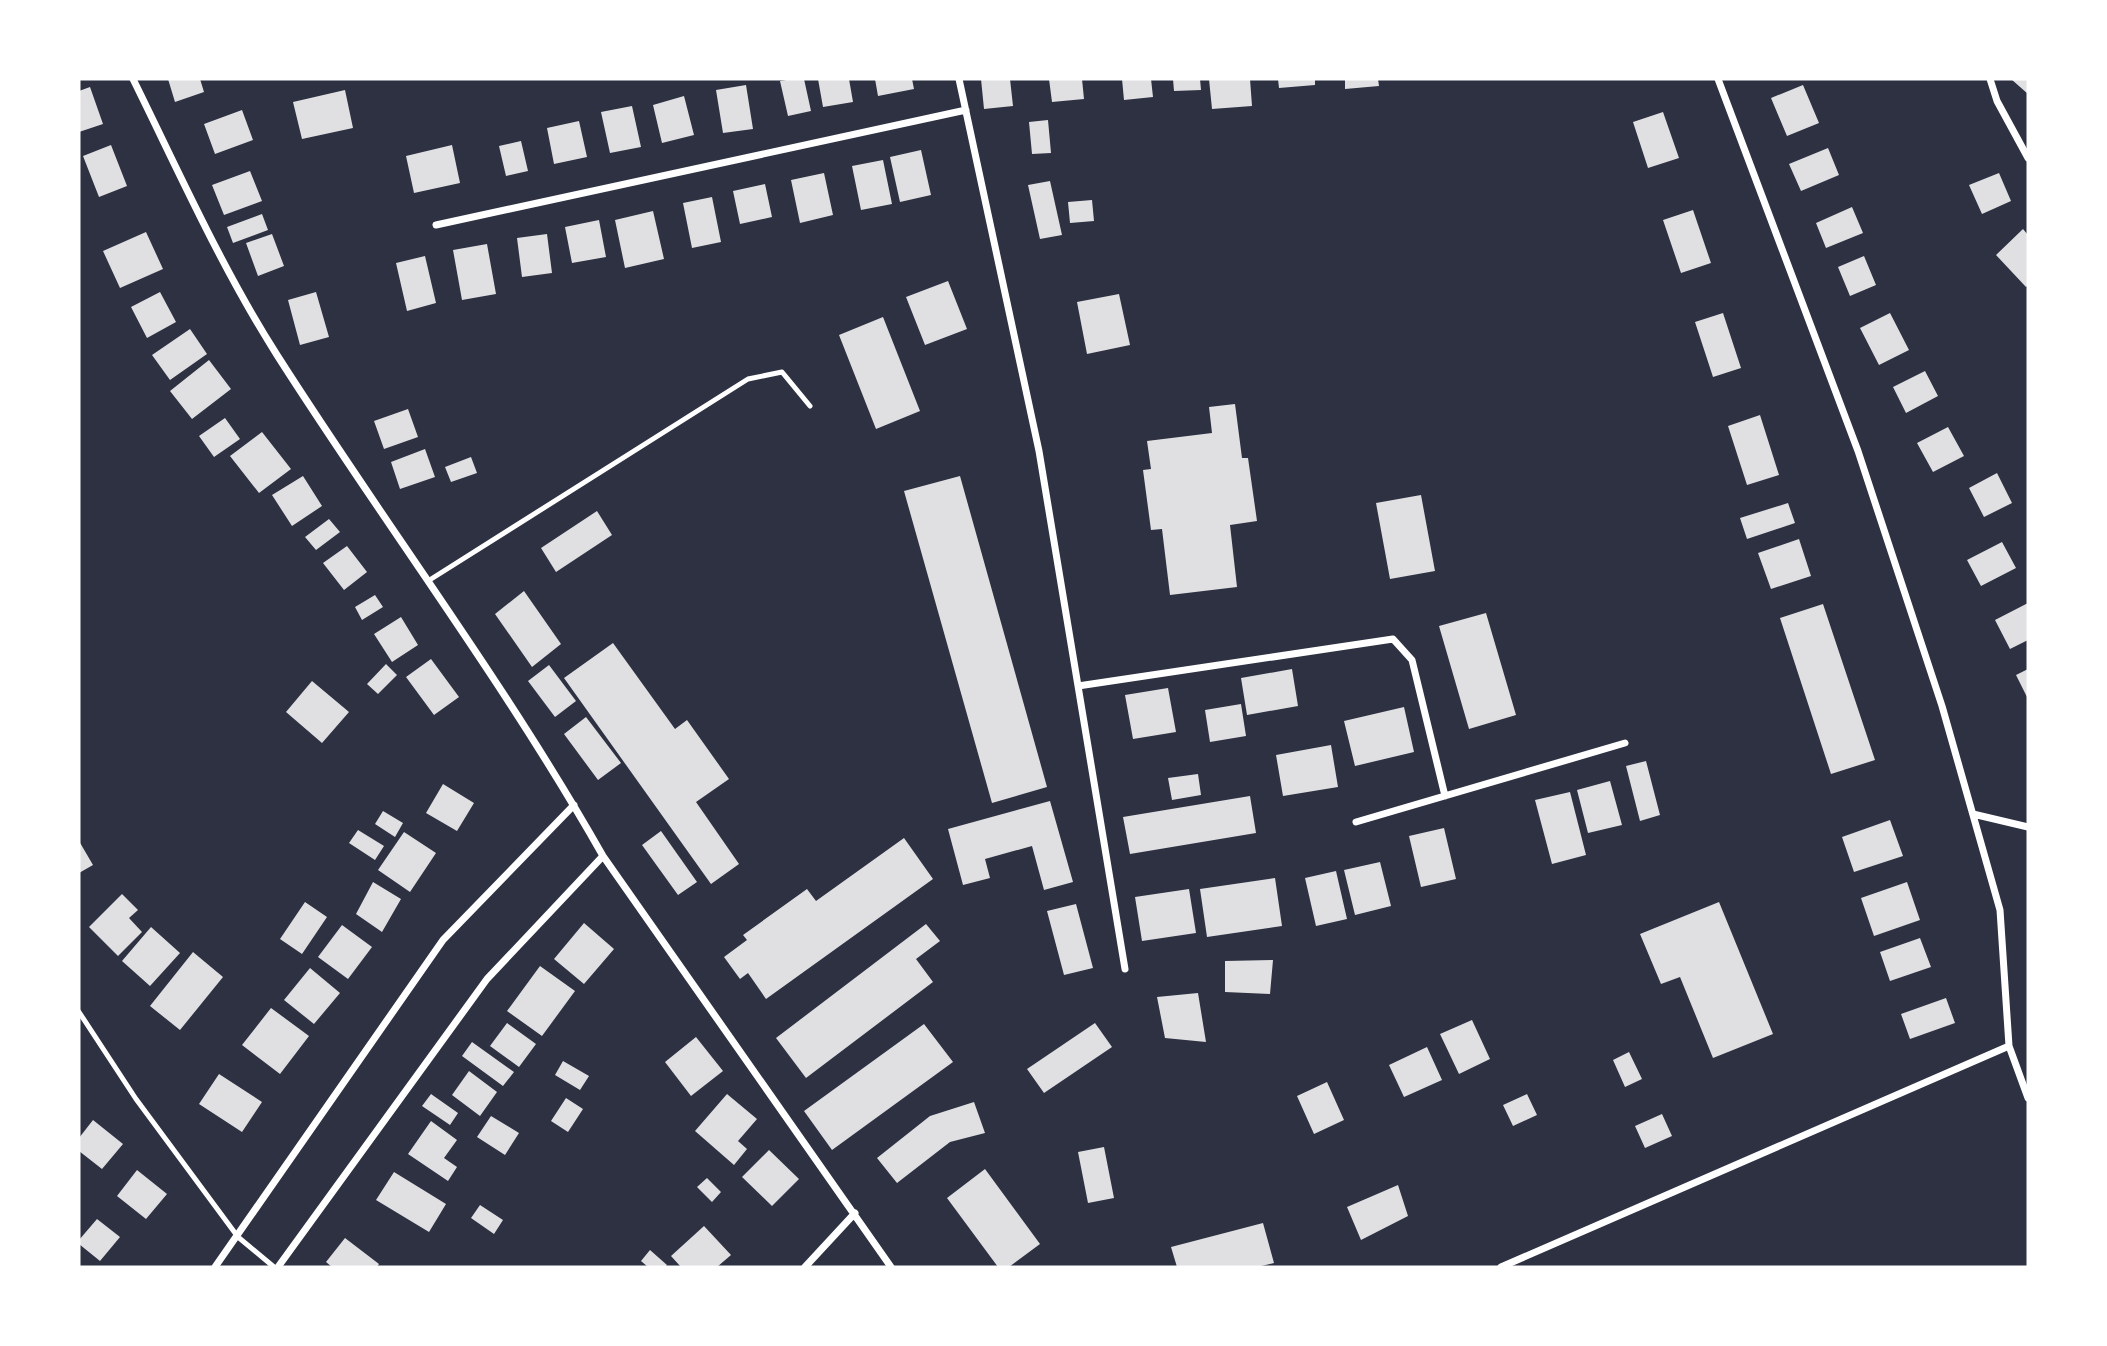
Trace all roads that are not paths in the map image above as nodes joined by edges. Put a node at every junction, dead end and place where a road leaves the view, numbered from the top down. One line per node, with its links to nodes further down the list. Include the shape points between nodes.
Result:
1 (134, 79): 9 (street, via 221,260 277,355)
2 (959, 79): 5 (street)
3 (1718, 79): 14 (street, via 1858,451)
4 (1990, 79): 6 (street)
5 (966, 110): 7 (street); 10 (street, via 1039,451)
6 (2028, 158)
7 (436, 225)
8 (810, 406): 9 (lane, via 782,372 748,379)
9 (428, 581): 13 (street)
10 (1078, 686): 12 (street, via 1393,639 1412,660); 18 (street)
11 (1625, 743): 12 (street)
12 (1445, 796): 15 (street)
13 (574, 805): 17 (street); 23 (street, via 443,940)
14 (1973, 814): 16 (street); 20 (street, via 2000,910)
15 (1356, 822)
16 (2028, 827)
17 (603, 856): 22 (street); 25 (street, via 488,979)
18 (1125, 969)
19 (79, 1012): 23 (lane, via 136,1099)
20 (2010, 1046): 21 (street); 28 (street)
21 (2028, 1098)
22 (855, 1213): 26 (street); 27 (street)
23 (238, 1237): 24 (street); 25 (lane)
24 (215, 1267)
25 (276, 1267)
26 (806, 1267)
27 (891, 1267)
28 (1501, 1267)

